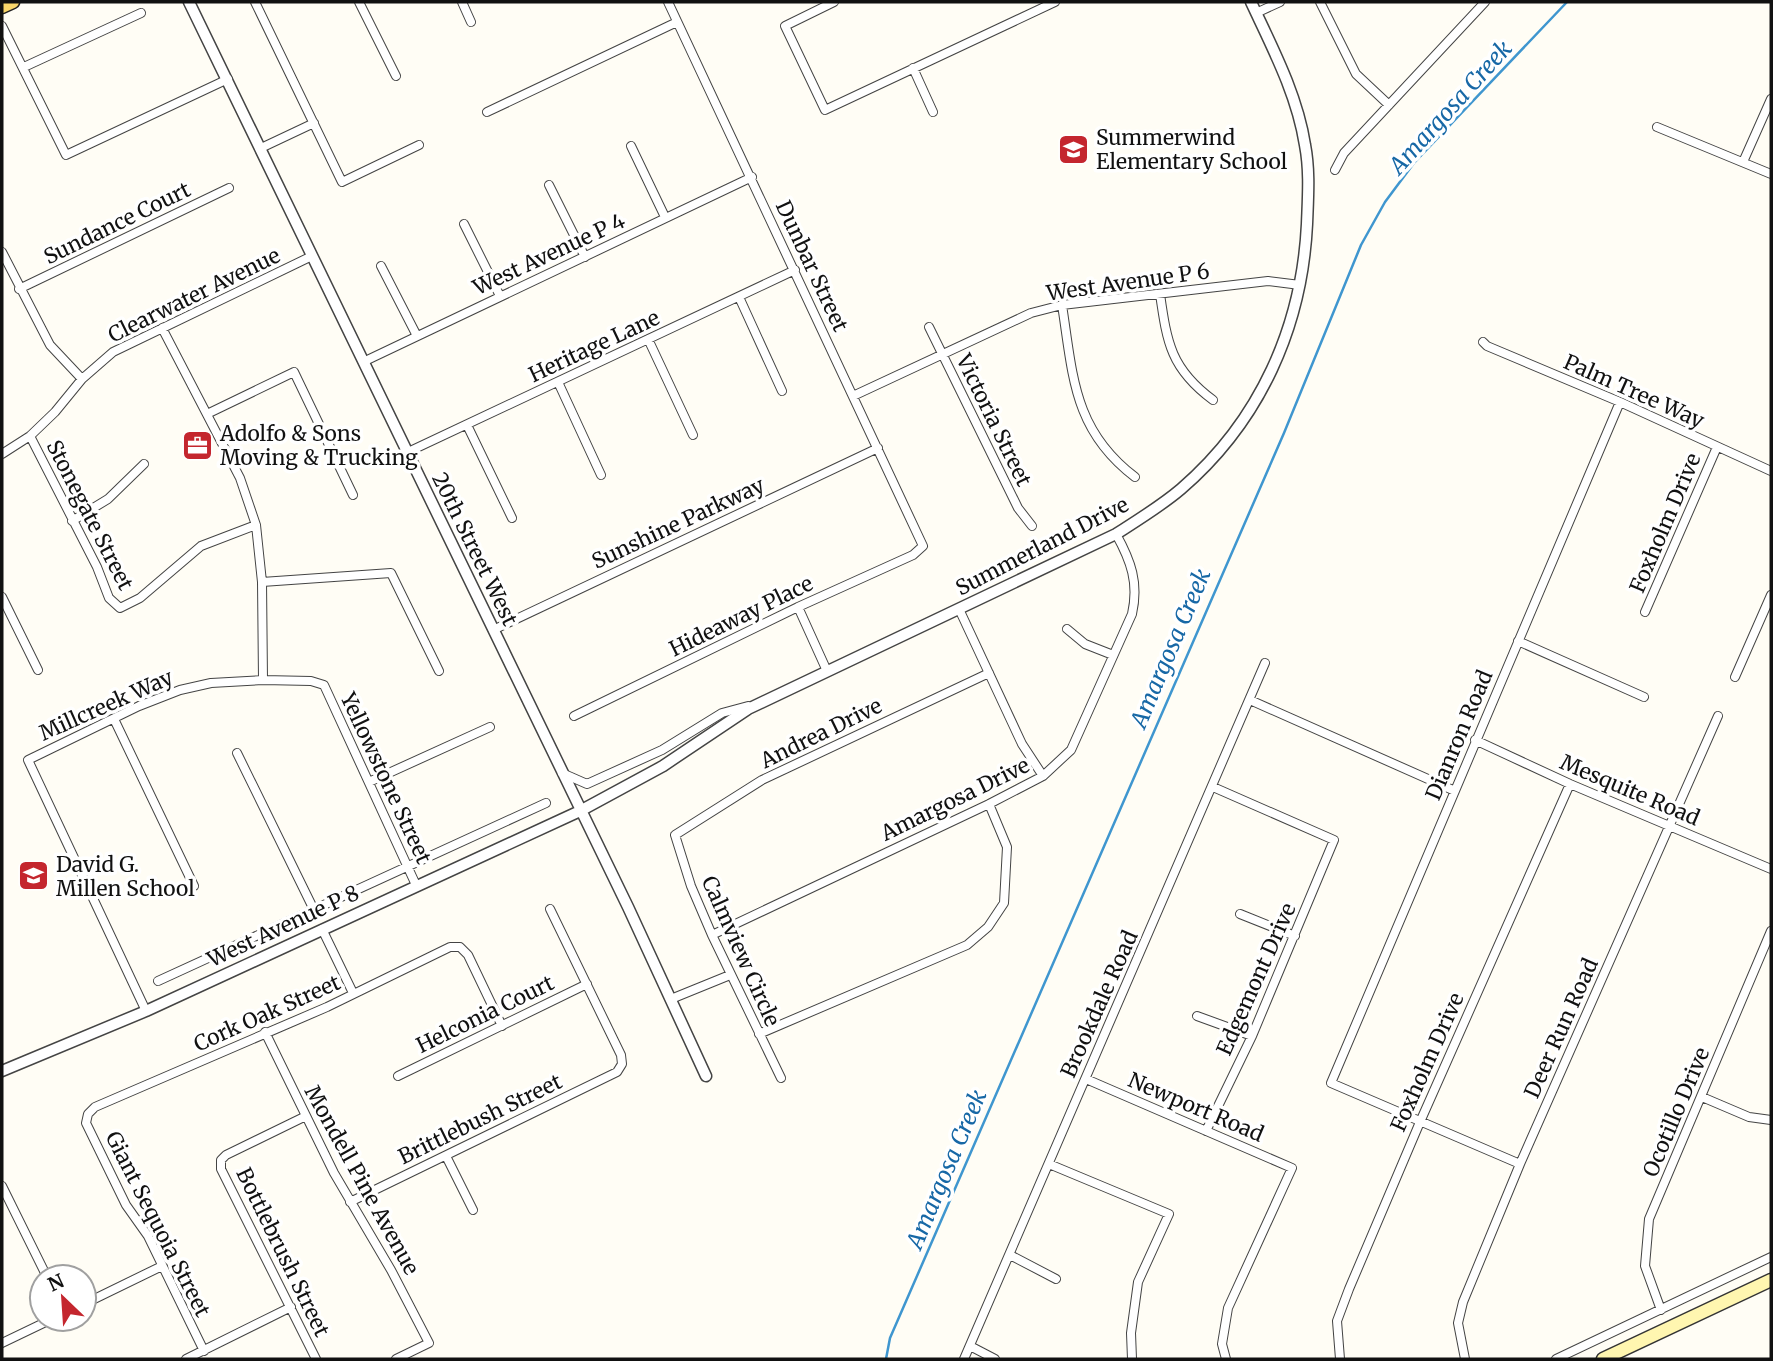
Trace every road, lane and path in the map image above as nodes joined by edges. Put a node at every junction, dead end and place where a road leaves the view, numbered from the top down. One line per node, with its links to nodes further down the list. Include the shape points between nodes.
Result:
1 (13, 2): 13 (main road)
2 (189, 2): 22 (street, 20th Street West)
3 (255, 2): 27 (street)
4 (359, 2): 21 (street)
5 (462, 2): 16 (street)
6 (668, 2): 17 (street, Dunbar Street)
7 (834, 2): 20 (street, via 785,26 825,110)
8 (1055, 2): 20 (street)
9 (1251, 2): 15 (street, Summerland Drive)
10 (1280, 2): 15 (street)
11 (1320, 2): 24 (street, via 1356,74)
12 (1485, 2): 24 (street)
13 (2, 7)
14 (141, 13): 19 (street)
15 (1256, 13): 45 (street, Summerland Drive, via 1282,69 1305,144 1309,177)
16 (471, 22)
17 (677, 22): 25 (street); 35 (street, Dunbar Street)
18 (2, 26): 19 (street)
19 (24, 67): 22 (street, via 66,155)
20 (913, 68): 26 (street)
21 (396, 76)
22 (228, 79): 31 (street, 20th Street West)
23 (1771, 99): 32 (street)
24 (1389, 104): 33 (street, via 1344,153)
25 (487, 112)
26 (933, 112)
27 (314, 123): 29 (street, via 342,182); 31 (street)
28 (1657, 127): 32 (street)
29 (419, 145)
30 (631, 146): 38 (street)
31 (261, 148): 41 (street, 20th Street West)
32 (1743, 162): 34 (street)
33 (1335, 170)
34 (1771, 174)
35 (751, 177): 38 (street, West Avenue P 4); 44 (street, Dunbar Street)
36 (549, 185): 42 (street)
37 (229, 188): 46 (street, Sundance Court)
38 (666, 217): 42 (street, West Avenue P 4)
39 (464, 224): 48 (street)
40 (2, 252): 46 (street)
41 (312, 256): 52 (street, Clearwater Avenue); 57 (street, 20th Street West)
42 (585, 257): 48 (street, West Avenue P 4)
43 (381, 266): 53 (street)
44 (795, 270): 49 (street, Heritage Lane); 61 (street, Dunbar Street)
45 (1300, 285): 47 (street, West Avenue P 6, via 1268,282); 81 (street, Summerland Drive, via 1286,338 1237,429 1180,490)
46 (19, 289): 58 (street, via 50,345)
47 (1160, 294): 50 (street, West Avenue P 6); 62 (street, via 1168,345 1188,379)
48 (500, 296): 53 (street, West Avenue P 4)
49 (739, 297): 54 (street, Heritage Lane); 60 (street)
50 (1062, 305): 56 (street, West Avenue P 6, via 1031,313); 75 (street, via 1083,413 1117,464)
51 (929, 327): 56 (street, Victoria Street)
52 (162, 328): 58 (street, Clearwater Avenue, via 113,352); 64 (street)
53 (417, 336): 57 (street, West Avenue P 4)
54 (648, 339): 59 (street, Heritage Lane); 66 (street)
55 (1483, 342): 63 (street, Palm Tree Way)
56 (942, 354): 61 (street, West Avenue P 6); 80 (street, Victoria Street, via 1018,508)
57 (363, 362): 70 (street, 20th Street West)
58 (82, 379): 67 (street, Clearwater Avenue)
59 (558, 382): 65 (street, Heritage Lane); 74 (street)
60 (782, 391)
61 (853, 396): 69 (street, Dunbar Street)
62 (1213, 400)
63 (1620, 402): 68 (street, Palm Tree Way); 91 (street, Dianron Road)
64 (207, 414): 76 (street, via 294,372); 79 (street, via 240,478)
65 (467, 425): 70 (street, Heritage Lane); 77 (street)
66 (693, 435)
67 (30, 436): 71 (street, Clearwater Avenue); 78 (street, Stonegate Street)
68 (1717, 447): 73 (street, Palm Tree Way); 88 (street, Foxholm Drive)
69 (878, 448): 82 (street, Dunbar Street); 90 (street, Sunshine Parkway)
70 (408, 453): 90 (street, 20th Street West)
71 (2, 454)
72 (144, 464): 78 (street, via 108,499)
73 (1771, 471)
74 (601, 475)
75 (1135, 477)
76 (353, 495)
77 (512, 518)
78 (72, 521): 79 (street, Stonegate Street, via 109,598 120,608 140,598 201,546)
79 (256, 525): 83 (street)
80 (1032, 526)
81 (1116, 534): 87 (street, Summerland Drive); 92 (street, Amargosa Drive, via 1131,565 1136,596)
82 (923, 546): 86 (street, Hideaway Place, via 913,555)
83 (262, 582): 95 (street, via 391,573); 99 (street)
84 (1771, 595): 98 (street)
85 (2, 597): 94 (street)
86 (798, 607): 96 (street); 104 (street, Hideaway Place)
87 (959, 609): 96 (street, Summerland Drive); 97 (street)
88 (1645, 612)
89 (1068, 629): 92 (street, via 1085,644)
90 (493, 631): 110 (street, 20th Street West)
91 (1518, 640): 101 (street); 108 (street, Dianron Road)
92 (1113, 655): 111 (street, Amargosa Drive, via 1071,750)
93 (1265, 663): 102 (street, Brookdale Road)
94 (37, 670)
95 (439, 671)
96 (827, 671): 103 (street, Summerland Drive)
97 (989, 673): 111 (street, via 1022,744); 120 (street, Andrea Drive, via 762,780)
98 (1735, 677)
99 (263, 680): 100 (street, Millcreek Way); 106 (street, Millcreek Way, via 180,690)
100 (324, 685): 112 (street, Yellowstone Street)
101 (1644, 697)
102 (1250, 700): 114 (street, Brookdale Road); 115 (street)
103 (758, 704): 110 (street, via 722,713 662,750 587,784); 118 (street, Summerland Drive, via 663,766)
104 (574, 716)
105 (1718, 716): 119 (street, Deer Run Road)
106 (114, 719): 124 (street); 137 (street, Millcreek Way, via 28,760)
107 (490, 727): 112 (street)
108 (1475, 740): 113 (street, Mesquite Road); 115 (street, Dianron Road)
109 (237, 754): 126 (street)
110 (562, 773): 118 (street, 20th Street West)
111 (1043, 776): 117 (street, Amargosa Drive)
112 (369, 782): 121 (street, Yellowstone Street)
113 (1570, 784): 119 (street, Mesquite Road); 152 (street, Foxholm Drive)
114 (1213, 787): 131 (street, Edgemont Drive, via 1334,840); 147 (street, Brookdale Road)
115 (1455, 791): 152 (street, Dianron Road, via 1331,1083)
116 (547, 803): 121 (street, West Avenue P 8)
117 (989, 804): 130 (street, Amargosa Drive); 141 (street, via 1007,847 1004,903 988,927 967,946)
118 (580, 811): 123 (street, West Avenue P 8); 136 (street, 20th Street West)
119 (1669, 826): 122 (street, Mesquite Road); 156 (street, Deer Run Road)
120 (675, 835): 130 (street, Calmview Circle)
121 (408, 867): 123 (street, Yellowstone Street); 126 (street, West Avenue P 8)
122 (1771, 869)
123 (416, 885): 128 (street, West Avenue P 8)
124 (194, 886)
125 (550, 909): 134 (street)
126 (314, 910): 133 (street, West Avenue P 8)
127 (1240, 914): 131 (street)
128 (323, 929): 135 (street); 137 (street, West Avenue P 8)
129 (1771, 931): 148 (street, Ocotillo Drive)
130 (712, 935): 132 (street, Calmview Circle)
131 (1295, 936): 142 (street, Edgemont Drive)
132 (730, 975): 136 (street); 141 (street, Calmview Circle)
133 (158, 981)
134 (587, 984): 139 (street, Helconia Court); 154 (street, Brittlebush Street, via 621,1055 618,1072)
135 (353, 993): 139 (street, Cork Oak Street, via 450,947 460,947); 140 (street, Cork Oak Street)
136 (671, 999): 145 (street, 20th Street West)
137 (146, 1011): 143 (street, West Avenue P 8)
138 (1197, 1016): 142 (street)
139 (502, 1026): 144 (street, Helconia Court)
140 (265, 1032): 149 (street, Cork Oak Street); 150 (street, Mondell Pine Avenue)
141 (759, 1034): 146 (street, Calmview Circle)
142 (1252, 1036): 153 (street, Edgemont Drive)
143 (2, 1071)
144 (398, 1076)
145 (706, 1076)
146 (781, 1078)
147 (1086, 1079): 153 (street, Newport Road); 155 (street, Brookdale Road)
148 (1702, 1097): 151 (street, via 1749,1117); 168 (street, Ocotillo Drive, via 1649,1219 1645,1266)
149 (88, 1114): 163 (street, Giant Sequoia Street, via 86,1122)
150 (306, 1116): 158 (street, Mondell Pine Avenue); 167 (street, Bottlebrush Street, via 221,1160 221,1169)
151 (1771, 1120)
152 (1420, 1122): 156 (street); 180 (street, Foxholm Drive, via 1337,1321)
153 (1206, 1131): 179 (street, Newport Road, via 1292,1168 1228,1308 1222,1343)
154 (446, 1156): 158 (street, Brittlebush Street); 159 (street)
155 (1049, 1164): 160 (street, Brookdale Road); 178 (street, via 1168,1214 1139,1282)
156 (1520, 1164): 181 (street, Deer Run Road, via 1463,1302 1458,1323)
157 (2, 1186): 162 (street)
158 (350, 1202): 175 (street, Mondell Pine Avenue, via 429,1343)
159 (473, 1210)
160 (1010, 1255): 164 (street); 171 (street, Brookdale Road)
161 (1771, 1257): 168 (street)
162 (40, 1263)
163 (162, 1266): 166 (street); 172 (street, Giant Sequoia Street)
164 (1056, 1279)
165 (1771, 1280): 183 (main road)
166 (98, 1297)
167 (291, 1307): 172 (street); 174 (street, Bottlebrush Street)
168 (1661, 1310): 182 (street)
169 (28, 1331): 170 (street)
170 (2, 1343)
171 (970, 1346): 176 (street, Brookdale Road); 177 (street)
172 (204, 1351): 173 (street)
173 (186, 1359)
174 (316, 1359)
175 (396, 1359)
176 (964, 1359)
177 (995, 1359)
178 (1132, 1359)
179 (1226, 1359)
180 (1340, 1359)
181 (1465, 1359)
182 (1556, 1359)
183 (1603, 1359)

